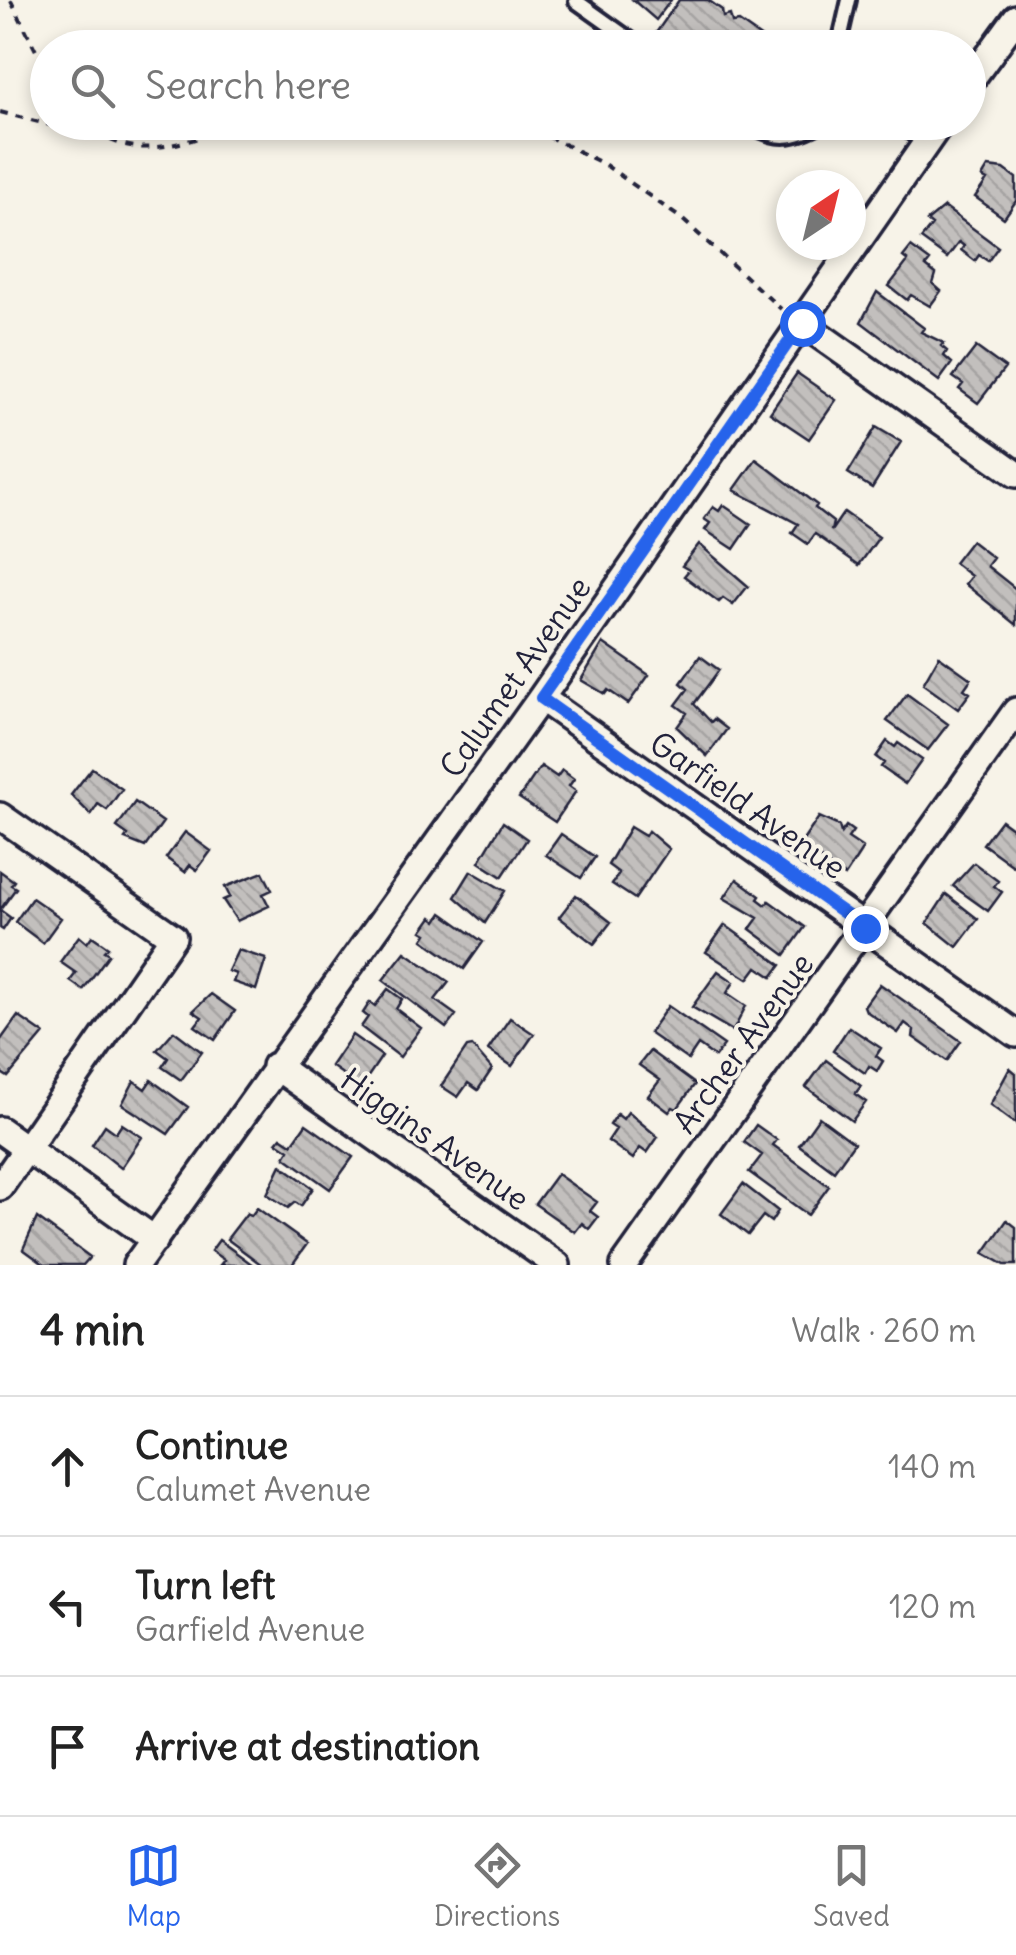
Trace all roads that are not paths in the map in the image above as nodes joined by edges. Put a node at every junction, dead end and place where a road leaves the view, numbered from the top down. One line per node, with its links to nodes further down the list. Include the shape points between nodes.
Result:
1 (849, 0): 5 (lane)
2 (576, 1): 4 (lane)
3 (1016, 18): 6 (street)
4 (617, 30)
5 (842, 30)
6 (986, 59)
7 (928, 140): 8 (street, Calumet Avenue)
8 (802, 323): 9 (street); 10 (street, Calumet Avenue)
9 (1016, 474)
10 (541, 698): 13 (street, Garfield Avenue); 15 (street, Calumet Avenue)
11 (1016, 710): 13 (street, Archer Avenue)
12 (0, 816): 17 (street, via 173,937)
13 (865, 928): 14 (street, Garfield Avenue); 22 (street, Archer Avenue)
14 (1016, 1034)
15 (275, 1066): 19 (street, Calumet Avenue); 21 (street, Higgins Avenue)
16 (0, 1130): 17 (street)
17 (27, 1149): 18 (street); 19 (street)
18 (0, 1187)
19 (154, 1240): 20 (street, Calumet Avenue)
20 (136, 1265)
21 (557, 1265)
22 (624, 1265)

